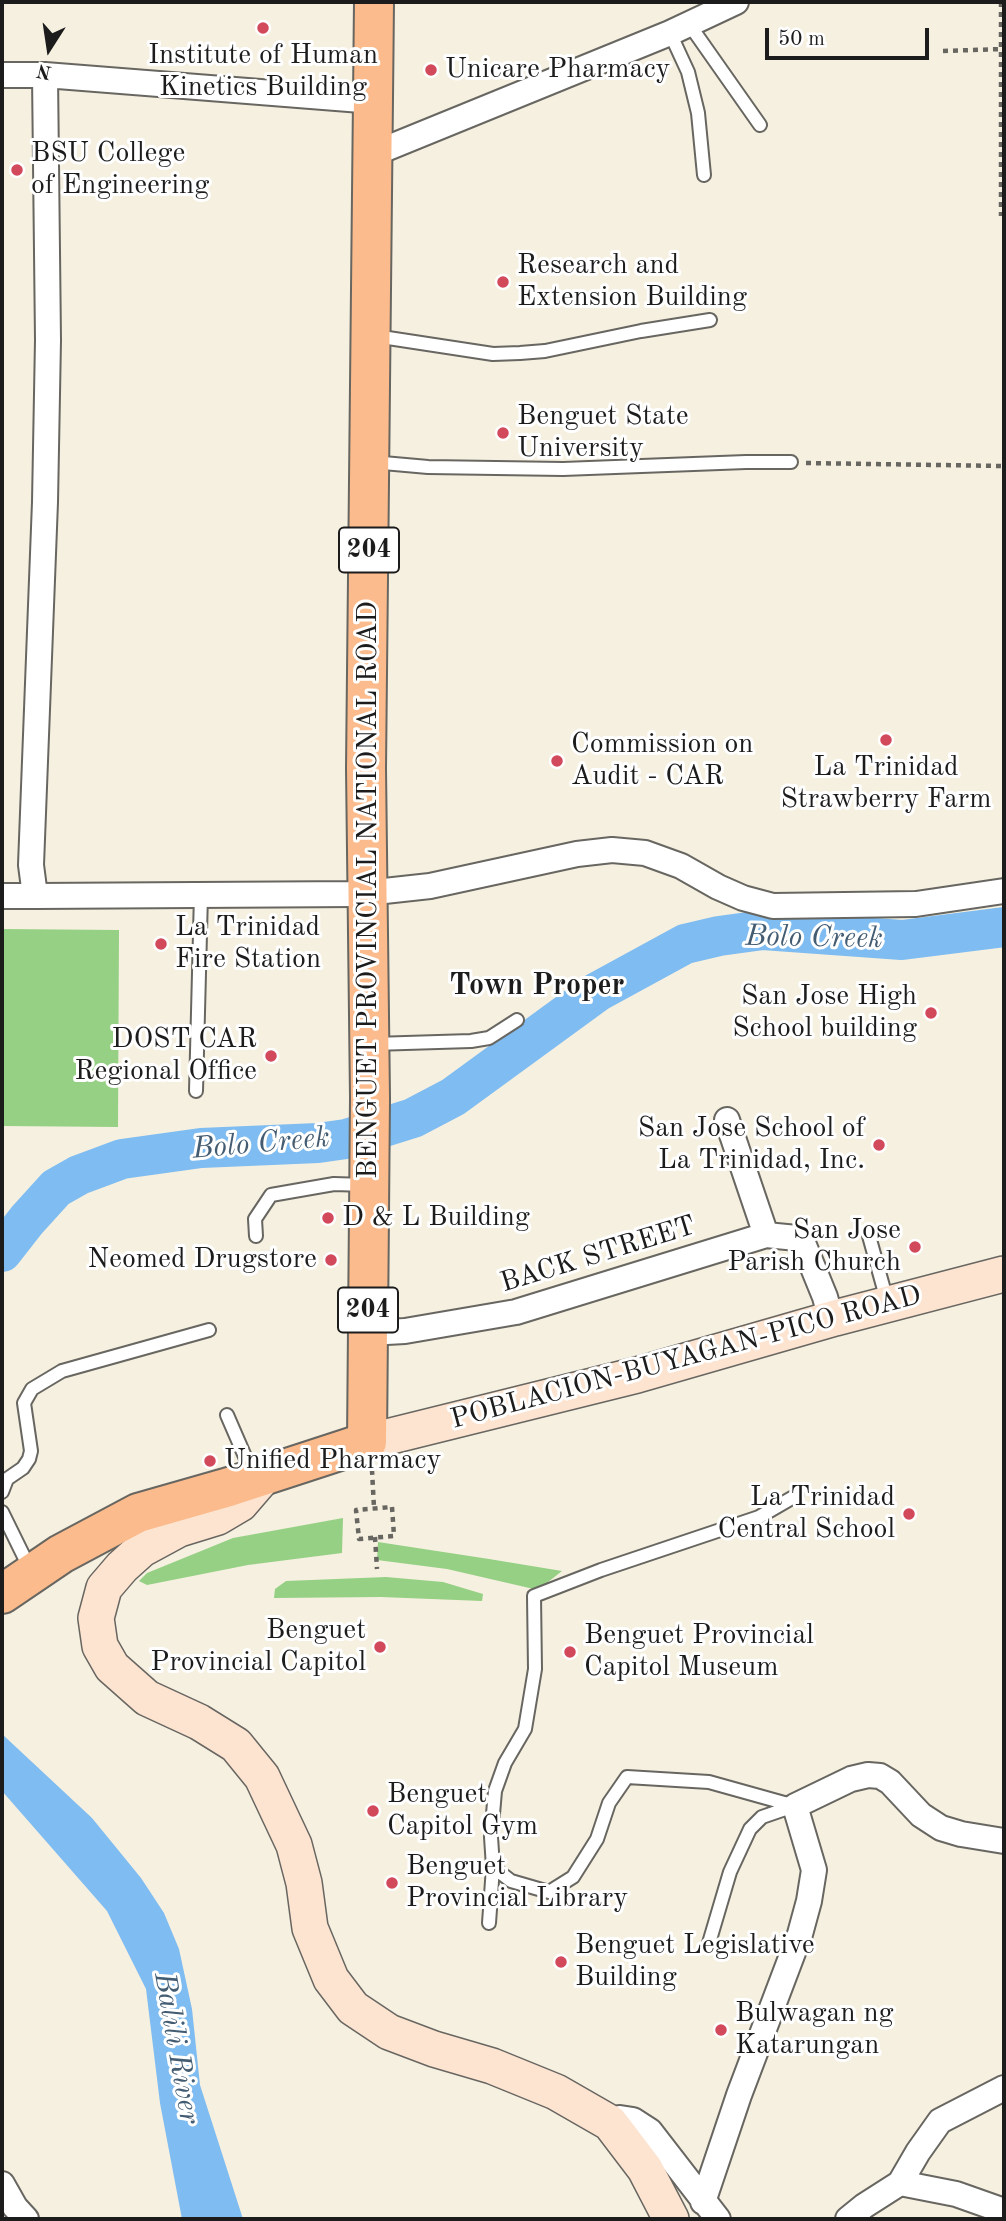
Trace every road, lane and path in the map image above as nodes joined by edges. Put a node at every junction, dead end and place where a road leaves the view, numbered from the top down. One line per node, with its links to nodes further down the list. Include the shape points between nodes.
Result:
1 (374, 2): 10 (highway, BENGUET PROVINCIAL NATIONAL ROAD / 204)
2 (1001, 2): 5 (path)
3 (729, 3): 4 (street)
4 (680, 29): 11 (lane); 12 (street); 13 (lane, via 698,113)
5 (1003, 49): 6 (path); 7 (path)
6 (943, 51)
7 (1003, 72): 14 (path)
8 (2, 75): 9 (street)
9 (45, 75): 10 (street); 24 (street, via 48,340 32,865)
10 (374, 101): 12 (highway, BENGUET PROVINCIAL NATIONAL ROAD / 204)
11 (760, 125)
12 (373, 154): 16 (highway, BENGUET PROVINCIAL NATIONAL ROAD / 204)
13 (704, 175)
14 (1002, 216)
15 (709, 320): 16 (lane, via 520,353 493,354)
16 (372, 335): 17 (highway, BENGUET PROVINCIAL NATIONAL ROAD / 204)
17 (371, 462): 18 (lane, via 563,469); 21 (highway, BENGUET PROVINCIAL NATIONAL ROAD / 204)
18 (791, 462): 19 (path)
19 (1004, 466)
20 (1004, 891): 21 (street, via 916,904 773,906 743,898 657,857 612,850 430,886)
21 (368, 893): 22 (street); 26 (highway, BENGUET PROVINCIAL NATIONAL ROAD / 204)
22 (201, 894): 24 (street); 27 (lane)
23 (2, 896): 24 (street)
24 (35, 896)
25 (517, 1020): 26 (lane, via 489,1038 471,1041)
26 (370, 1044): 29 (highway, BENGUET PROVINCIAL NATIONAL ROAD / 204)
27 (196, 1091)
28 (727, 1120): 30 (street)
29 (370, 1182): 31 (lane, via 271,1195 255,1219); 37 (highway, BENGUET PROVINCIAL NATIONAL ROAD / 204)
30 (766, 1235): 35 (street, BACK STREET, via 797,1238 803,1243); 37 (street, BACK STREET, via 516,1312)
31 (256, 1236)
32 (869, 1236): 34 (lane)
33 (1004, 1274): 34 (street, POBLACION-BUYAGAN-PICO ROAD)
34 (888, 1304): 35 (street, POBLACION-BUYAGAN-PICO ROAD)
35 (831, 1319): 39 (street, POBLACION-BUYAGAN-PICO ROAD, via 637,1375)
36 (209, 1330): 41 (lane, via 62,1371 32,1389 24,1403 29,1459 7,1479)
37 (368, 1333): 39 (highway, BENGUET PROVINCIAL NATIONAL ROAD / 204)
38 (227, 1415): 40 (lane)
39 (367, 1442): 40 (highway); 43 (path)
40 (260, 1477): 47 (highway, via 138,1513); 54 (street, via 240,1504 218,1517 179,1529 142,1549 121,1567 104,1588 96,1618 100,1646 112,1667 147,1698 236,1745 262,1777 293,1845 310,1928 331,1979 353,2008 389,2032 556,2092)
41 (2, 1492)
42 (797, 1495): 50 (lane, via 760,1517 534,1596 535,1669 525,1729 495,1791)
43 (374, 1508): 45 (path, via 356,1510 359,1539); 45 (path, via 392,1507 394,1536)
44 (2, 1512): 47 (lane)
45 (375, 1538): 46 (path)
46 (377, 1569)
47 (17, 1584)
48 (795, 1805): 49 (street, via 851,1779 880,1776 941,1828); 50 (lane, via 709,1782 627,1777 573,1877 549,1892 511,1881); 52 (lane, via 762,1817 750,1829 730,1872); 57 (street, via 814,1870 809,1901 739,2095)
49 (1004, 1841)
50 (494, 1867): 51 (lane)
51 (489, 1923)
52 (709, 1943)
53 (1004, 2088): 55 (street, via 940,2121)
54 (610, 2123): 57 (street, via 620,2118 633,2120 650,2131); 60 (street, via 645,2169)
55 (900, 2183): 58 (street, via 956,2194); 61 (street)
56 (2, 2184): 59 (street)
57 (711, 2211)
58 (1004, 2211)
59 (26, 2219)
60 (671, 2219)
61 (848, 2219)

